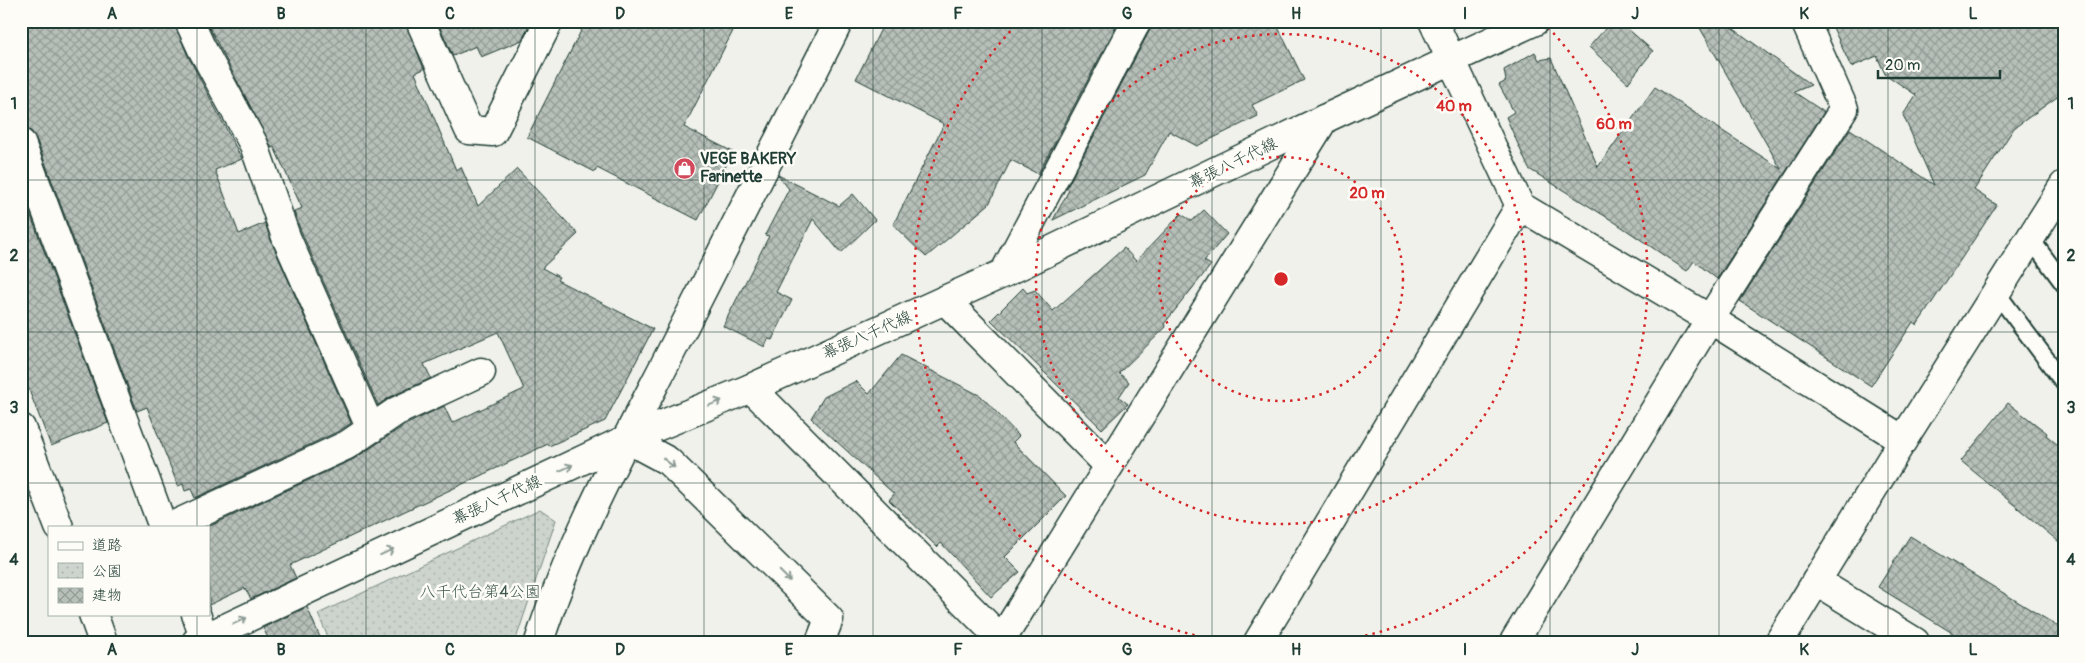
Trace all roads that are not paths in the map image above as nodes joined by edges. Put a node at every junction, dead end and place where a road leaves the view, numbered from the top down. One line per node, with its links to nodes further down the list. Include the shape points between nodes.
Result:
1 (189, 21): 24 (street, via 254,145 286,238)
2 (420, 21): 3 (street, via 469,130 493,132)
3 (549, 21)
4 (839, 21): 25 (street)
5 (1136, 21): 15 (street)
6 (1433, 21): 9 (street)
7 (1535, 21): 9 (street, 幕張八千代線)
8 (1805, 21): 19 (street, via 1844,109)
9 (1452, 60): 10 (street, 幕張八千代線); 13 (street)
10 (1324, 119): 15 (street, 幕張八千代線); 27 (street)
11 (21, 143): 29 (street)
12 (2064, 185): 14 (street)
13 (1520, 206): 19 (street); 38 (street)
14 (2030, 238): 16 (lane); 17 (street)
15 (1004, 274): 18 (street, 幕張八千代線)
16 (2064, 284)
17 (1996, 292): 21 (lane); 26 (street)
18 (945, 300): 22 (street, 幕張八千代線); 27 (street)
19 (1710, 319): 26 (street); 39 (street)
20 (481, 372): 24 (street, via 397,411)
21 (2064, 383)
22 (751, 388): 25 (street, 幕張八千代線, one-way to 22); 34 (street)
23 (21, 428): 28 (street)
24 (371, 429): 30 (street, via 348,445)
25 (627, 439): 33 (street, 幕張八千代線, one-way to 25); 36 (street, via 581,534 551,604); 37 (street, one-way to 37, via 668,460 829,619)
26 (1903, 440): 31 (street)
27 (1109, 466): 34 (street)
28 (59, 526)
29 (163, 526)
30 (172, 526)
31 (1816, 581): 40 (street); 41 (street)
32 (94, 616): 35 (street)
33 (198, 631)
34 (1003, 640)
35 (103, 642)
36 (539, 642)
37 (820, 642)
38 (1258, 642)
39 (1514, 642)
40 (1779, 642)
41 (1915, 642)

